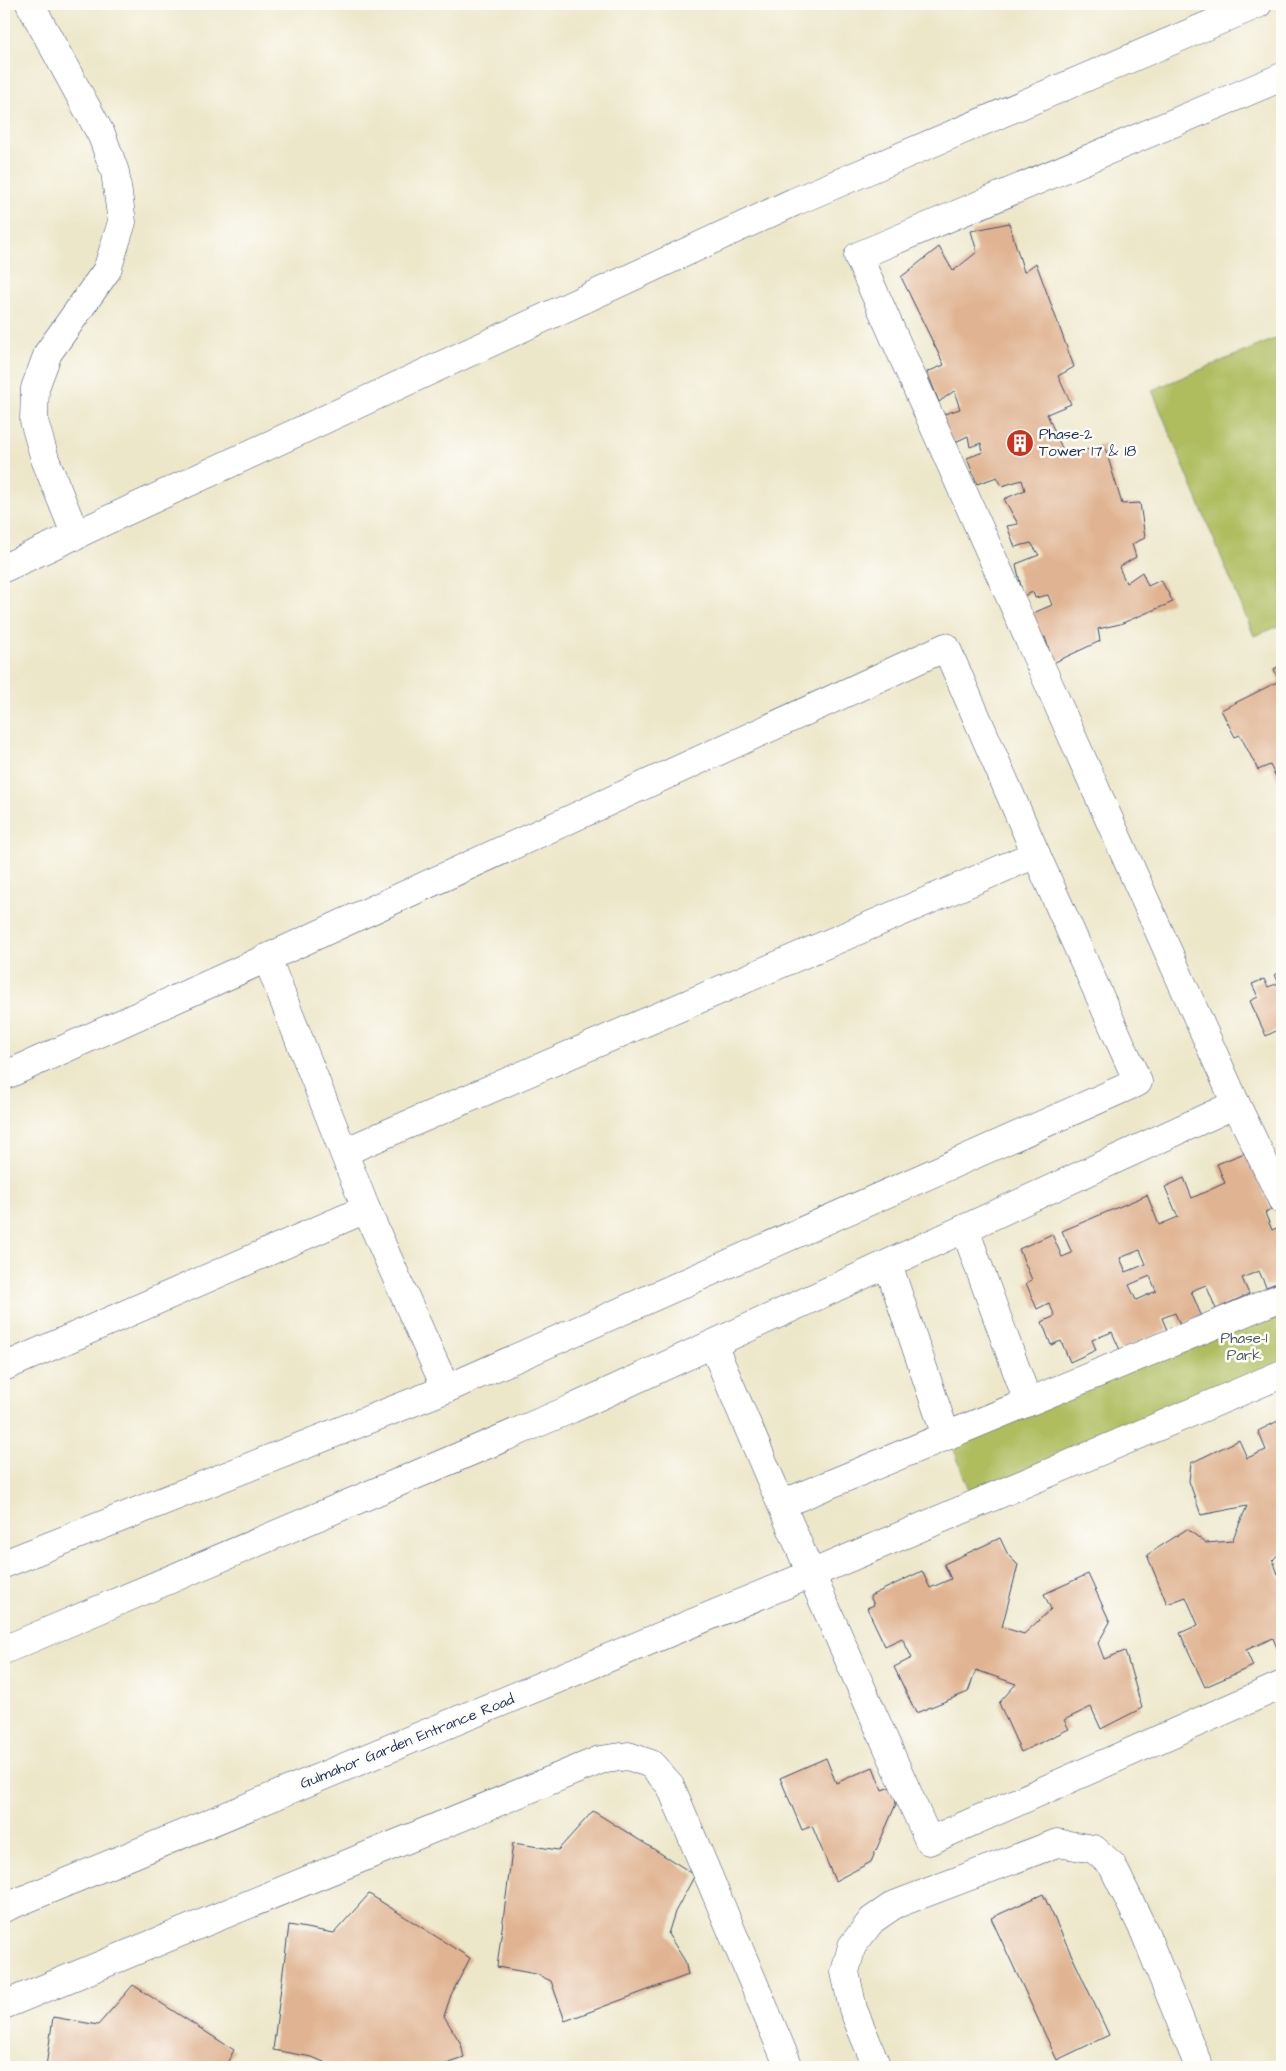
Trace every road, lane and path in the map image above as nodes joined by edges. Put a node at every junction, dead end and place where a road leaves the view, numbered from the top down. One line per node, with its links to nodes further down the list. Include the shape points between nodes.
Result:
1 (30, 4): 4 (street, via 102,136 116,172 122,222 106,270 48,353 35,388 34,420 45,459)
2 (1258, 4): 4 (street, via 794,202)
3 (1282, 77): 9 (street, via 858,256)
4 (76, 536): 5 (street)
5 (4, 568)
6 (1036, 854): 7 (street, via 946,648); 10 (street); 19 (street, via 1138,1082)
7 (267, 958): 8 (street); 10 (street)
8 (4, 1076)
9 (1236, 1104): 11 (street); 13 (street)
10 (344, 1152): 12 (street)
11 (1281, 1193)
12 (366, 1209): 17 (street); 19 (street)
13 (964, 1229): 14 (street); 20 (street)
14 (888, 1264): 16 (street); 21 (street)
15 (1282, 1297): 20 (street)
16 (713, 1345): 22 (street); 25 (street)
17 (4, 1367)
18 (1282, 1374): 24 (street, Gulmahor Garden Entrance Road)
19 (446, 1389): 23 (street)
20 (1028, 1402): 21 (street)
21 (946, 1436): 22 (street)
22 (782, 1504): 24 (street)
23 (4, 1564)
24 (811, 1574): 26 (street, via 929,1841); 27 (street, Gulmahor Garden Entrance Road)
25 (4, 1650)
26 (1282, 1685)
27 (4, 1908)
28 (4, 2006): 29 (street, via 600,1760 628,1756 651,1764 670,1785)
29 (788, 2067)
30 (877, 2067): 31 (street, via 853,2009 845,1972 852,1946 872,1920 894,1905 1057,1842 1094,1849 1112,1865 1145,1933)
31 (1199, 2067)

